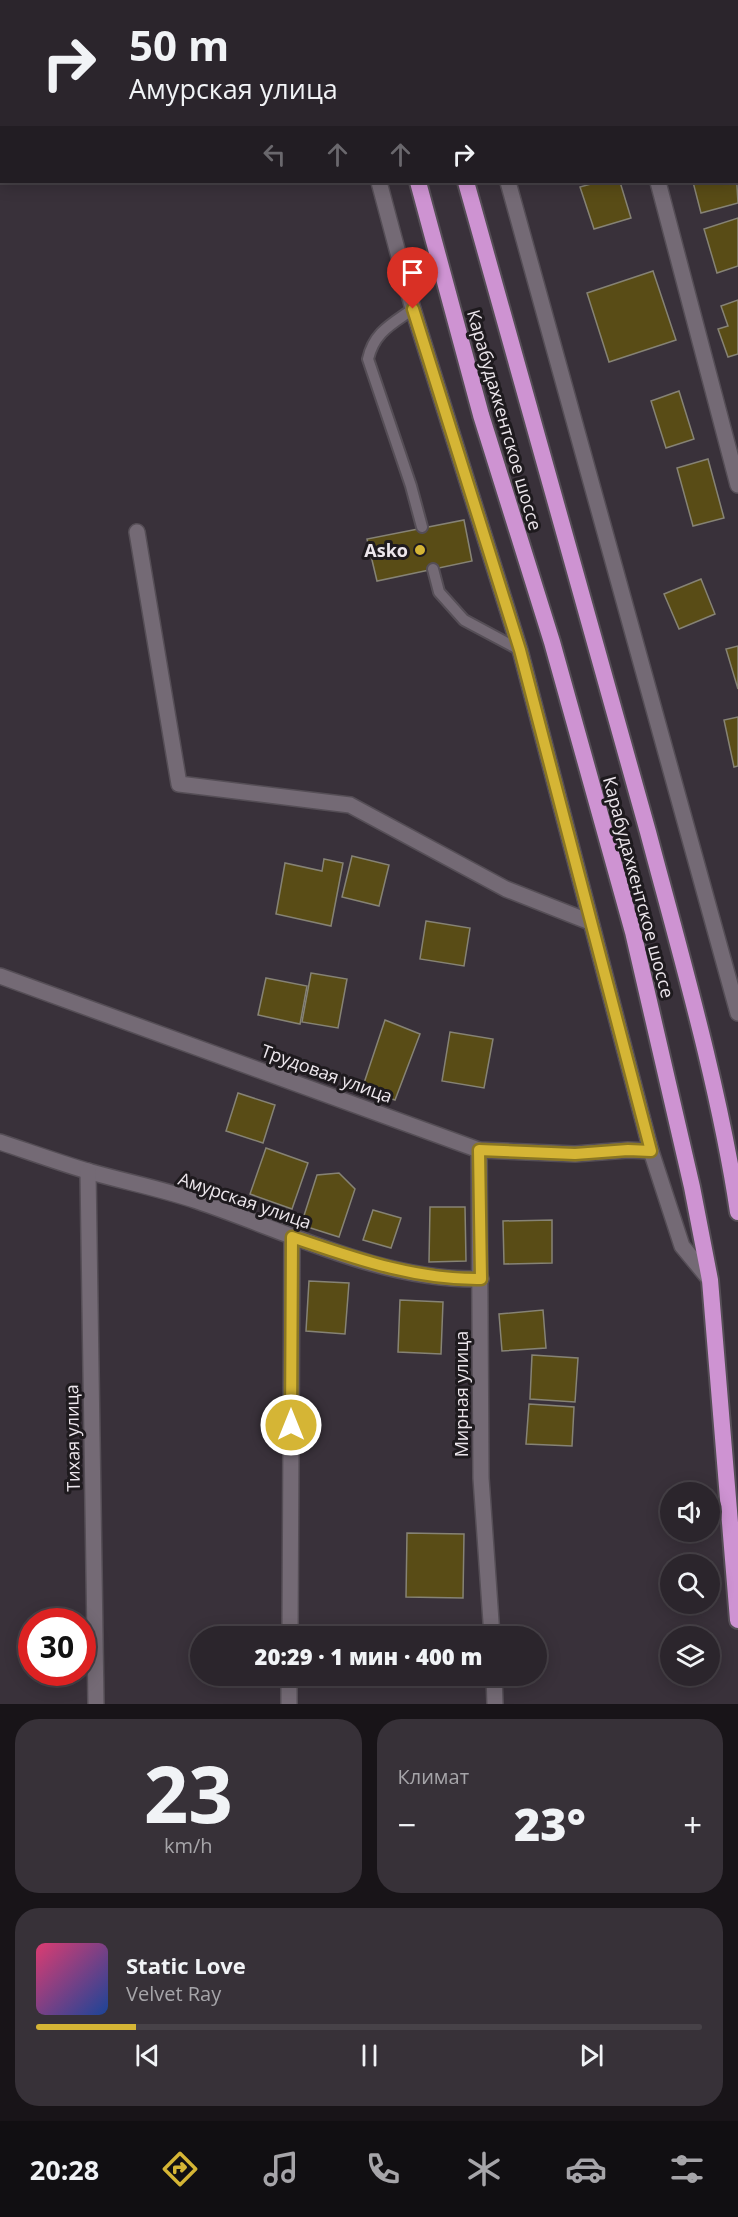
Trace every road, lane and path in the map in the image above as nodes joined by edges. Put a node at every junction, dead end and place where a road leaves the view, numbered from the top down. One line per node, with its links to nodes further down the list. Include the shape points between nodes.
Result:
1 (379, 183): 6 (street)
2 (418, 183): 23 (highway, Карабудахкентское шоссе, via 481,415 552,642 633,932)
3 (466, 183): 20 (highway, Карабудахкентское шоссе, via 669,911 703,1043)
4 (508, 183): 13 (street)
5 (658, 183): 7 (street)
6 (413, 309): 8 (lane, via 385,329 371,345 368,359); 11 (street)
7 (738, 485)
8 (422, 527)
9 (136, 532): 12 (street, via 179,784 350,805 506,889)
10 (433, 569): 11 (lane, via 439,592 464,620)
11 (520, 650): 12 (street)
12 (590, 922): 18 (street)
13 (731, 957): 15 (street)
14 (0, 976): 17 (street, Трудовая улица)
15 (738, 1013)
16 (0, 1142): 19 (street, Амурская улица)
17 (479, 1150): 18 (street, Трудовая улица, via 575,1154); 22 (street, Мирная улица)
18 (651, 1151): 23 (street, via 682,1246)
19 (88, 1171): 21 (street, Амурская улица, via 196,1201); 29 (street, Тихая улица)
20 (738, 1212)
21 (292, 1237): 22 (street, Амурская улица, via 418,1275); 25 (street)
22 (481, 1279): 26 (street, Мирная улица, via 481,1478)
23 (710, 1280): 24 (highway, Карабудахкентское шоссе)
24 (738, 1620)
25 (290, 1626)
26 (491, 1626)
27 (289, 1686): 30 (street)
28 (494, 1686): 31 (street)
29 (96, 1704)
30 (289, 1704)
31 (495, 1704)

